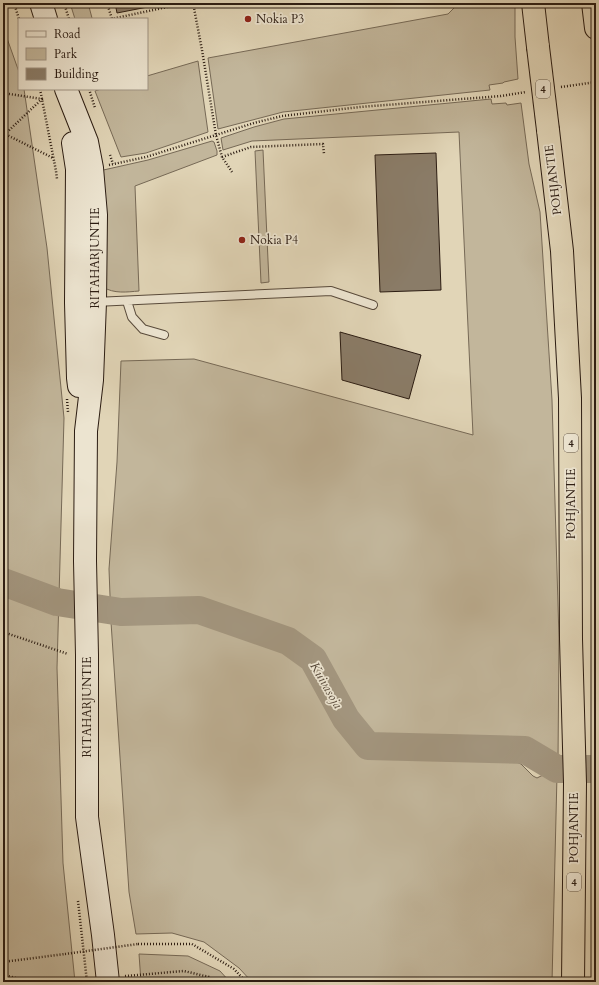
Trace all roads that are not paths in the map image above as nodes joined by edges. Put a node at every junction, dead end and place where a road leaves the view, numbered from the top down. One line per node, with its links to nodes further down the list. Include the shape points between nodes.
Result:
1 (41, 3): 4 (street)
2 (533, 3): 12 (highway, POHJANTIE / 4, bridge, via 562,251 570,398 571,639 575,783)
3 (593, 3): 5 (highway)
4 (46, 18)
5 (596, 28)
6 (66, 90): 8 (street, RITAHARJUNTIE, via 87,142 75,169 96,215)
7 (127, 301): 8 (lane); 9 (lane, via 331,291); 10 (lane, via 132,317 143,329)
8 (86, 302): 11 (street, RITAHARJUNTIE, via 92,380 86,431 85,561 77,655 87,817)
9 (373, 305)
10 (164, 335)
11 (108, 980)
12 (573, 982)

